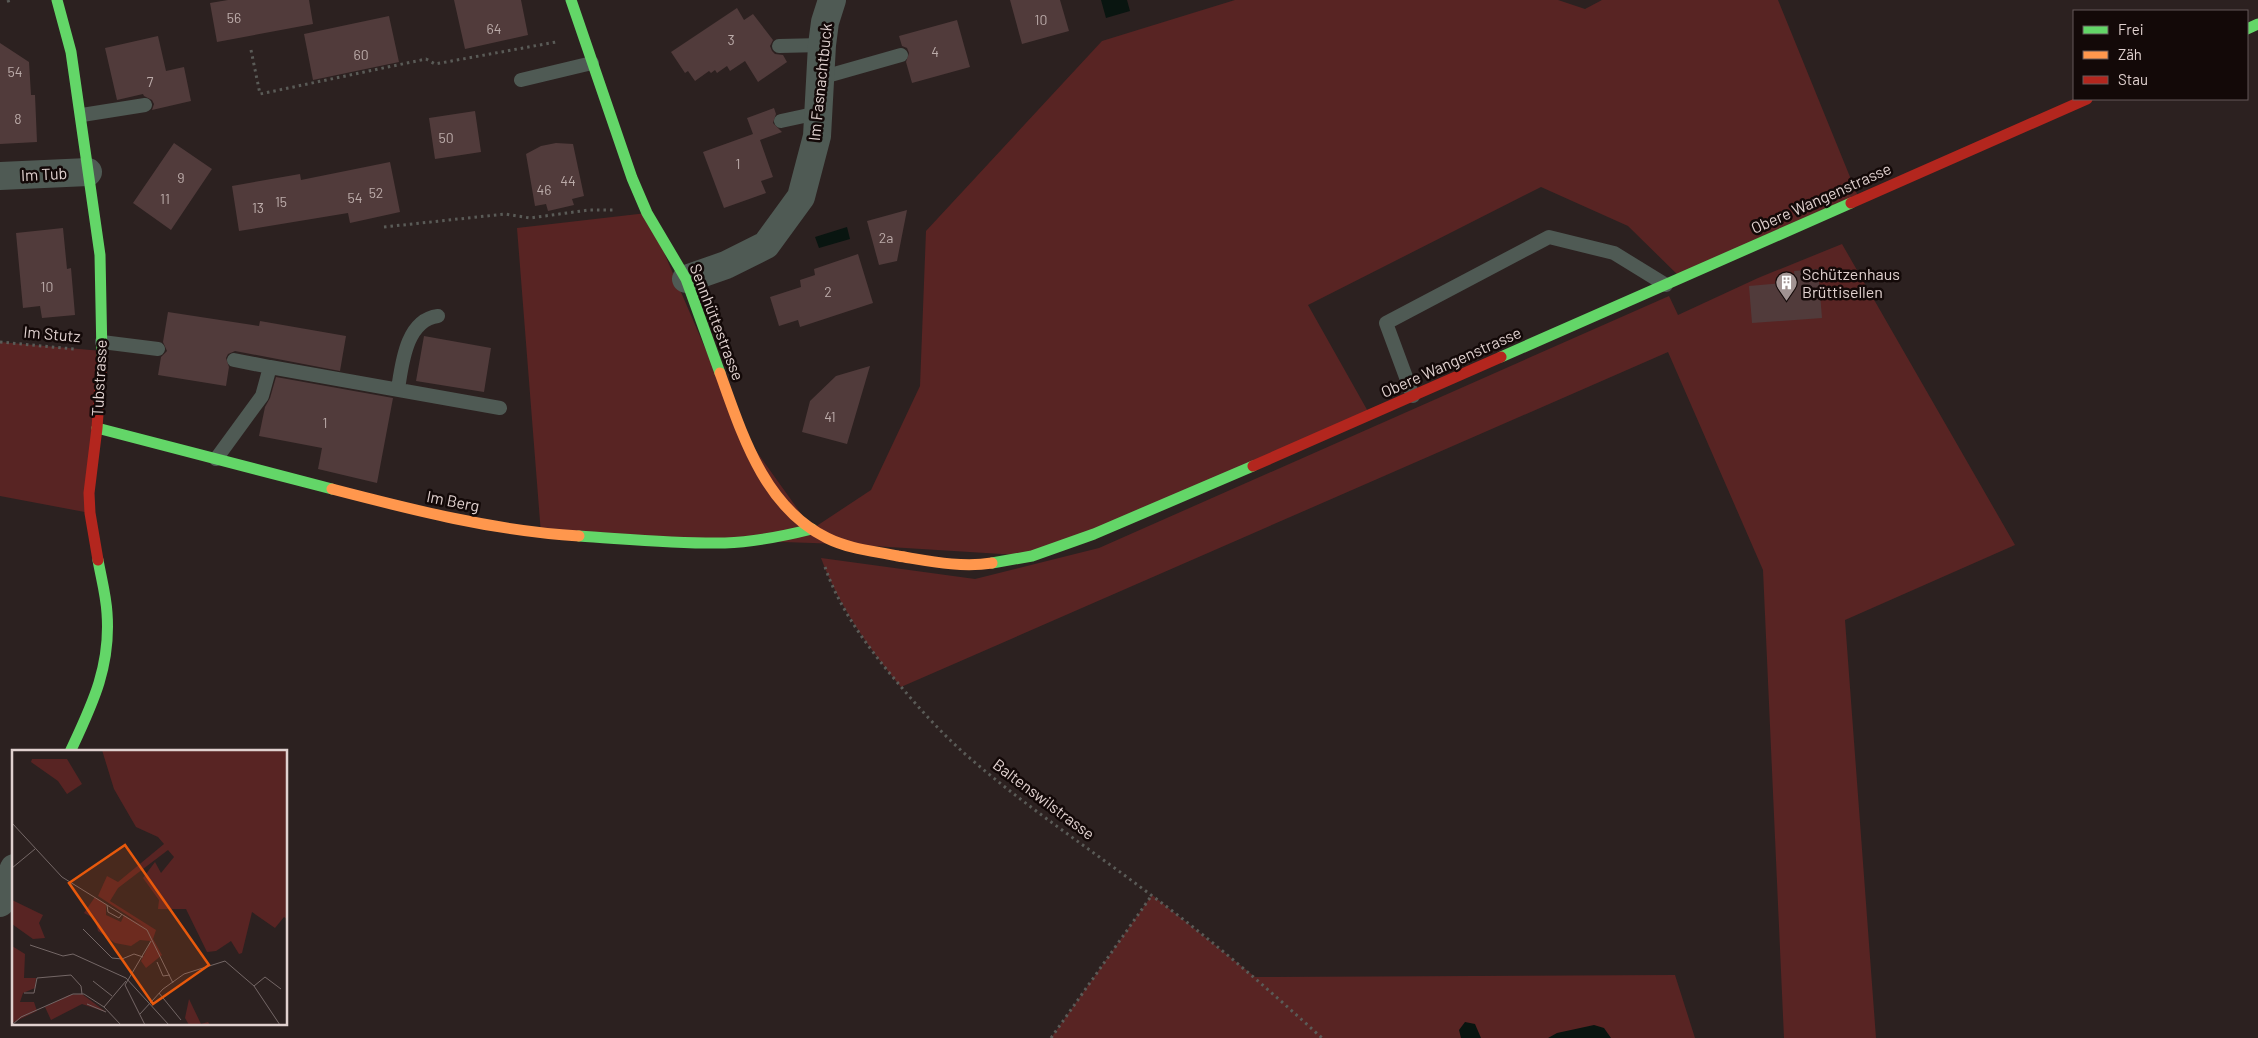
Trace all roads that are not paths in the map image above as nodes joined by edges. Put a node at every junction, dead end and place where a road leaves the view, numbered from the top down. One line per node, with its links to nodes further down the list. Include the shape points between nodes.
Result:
1 (57, 0): 13 (street, Tubstrasse, via 71,52)
2 (571, 0): 7 (street, Sennhüttestrasse)
3 (832, 0): 4 (street, Im Fasnachtbuck)
4 (822, 45): 5 (lane); 8 (street, Im Fasnachtbuck)
5 (779, 46)
6 (901, 56): 8 (lane)
7 (592, 63): 9 (lane); 17 (street, Sennhüttestrasse, via 647,213)
8 (820, 78): 12 (street, Im Fasnachtbuck)
9 (521, 80)
10 (2086, 100): 18 (street, Obere Wangenstrasse)
11 (145, 105): 13 (lane)
12 (818, 113): 14 (lane); 17 (street, Im Fasnachtbuck, via 817,136 801,197 766,245 726,265)
13 (82, 115): 15 (street, Tubstrasse)
14 (781, 121)
15 (88, 172): 16 (street, Im Tub); 20 (street, Tubstrasse, via 100,255)
16 (0, 176)
17 (686, 279): 29 (street, Sennhüttestrasse, via 739,427 757,465 781,502)
18 (1666, 285): 25 (street, Obere Wangenstrasse); 25 (lane, via 1614,253 1549,237 1386,323)
19 (438, 316): 24 (lane, via 429,317 414,330 403,358)
20 (102, 346): 21 (lane); 27 (street, Tubstrasse)
21 (158, 350)
22 (234, 360): 23 (lane)
23 (270, 367): 24 (lane); 28 (lane, via 262,396)
24 (398, 389): 26 (lane)
25 (1413, 396): 29 (street, Obere Wangenstrasse, via 1094,534 1032,556 979,565 937,563 849,546)
26 (500, 408)
27 (97, 428): 28 (street, Im Berg); 30 (street, Tubstrasse, via 89,493 107,612 107,642 95,699)
28 (216, 459): 29 (street, Im Berg, via 417,511 541,534 727,543)
29 (812, 529)
30 (71, 750)
31 (12, 873): 32 (street)
32 (0, 903)

